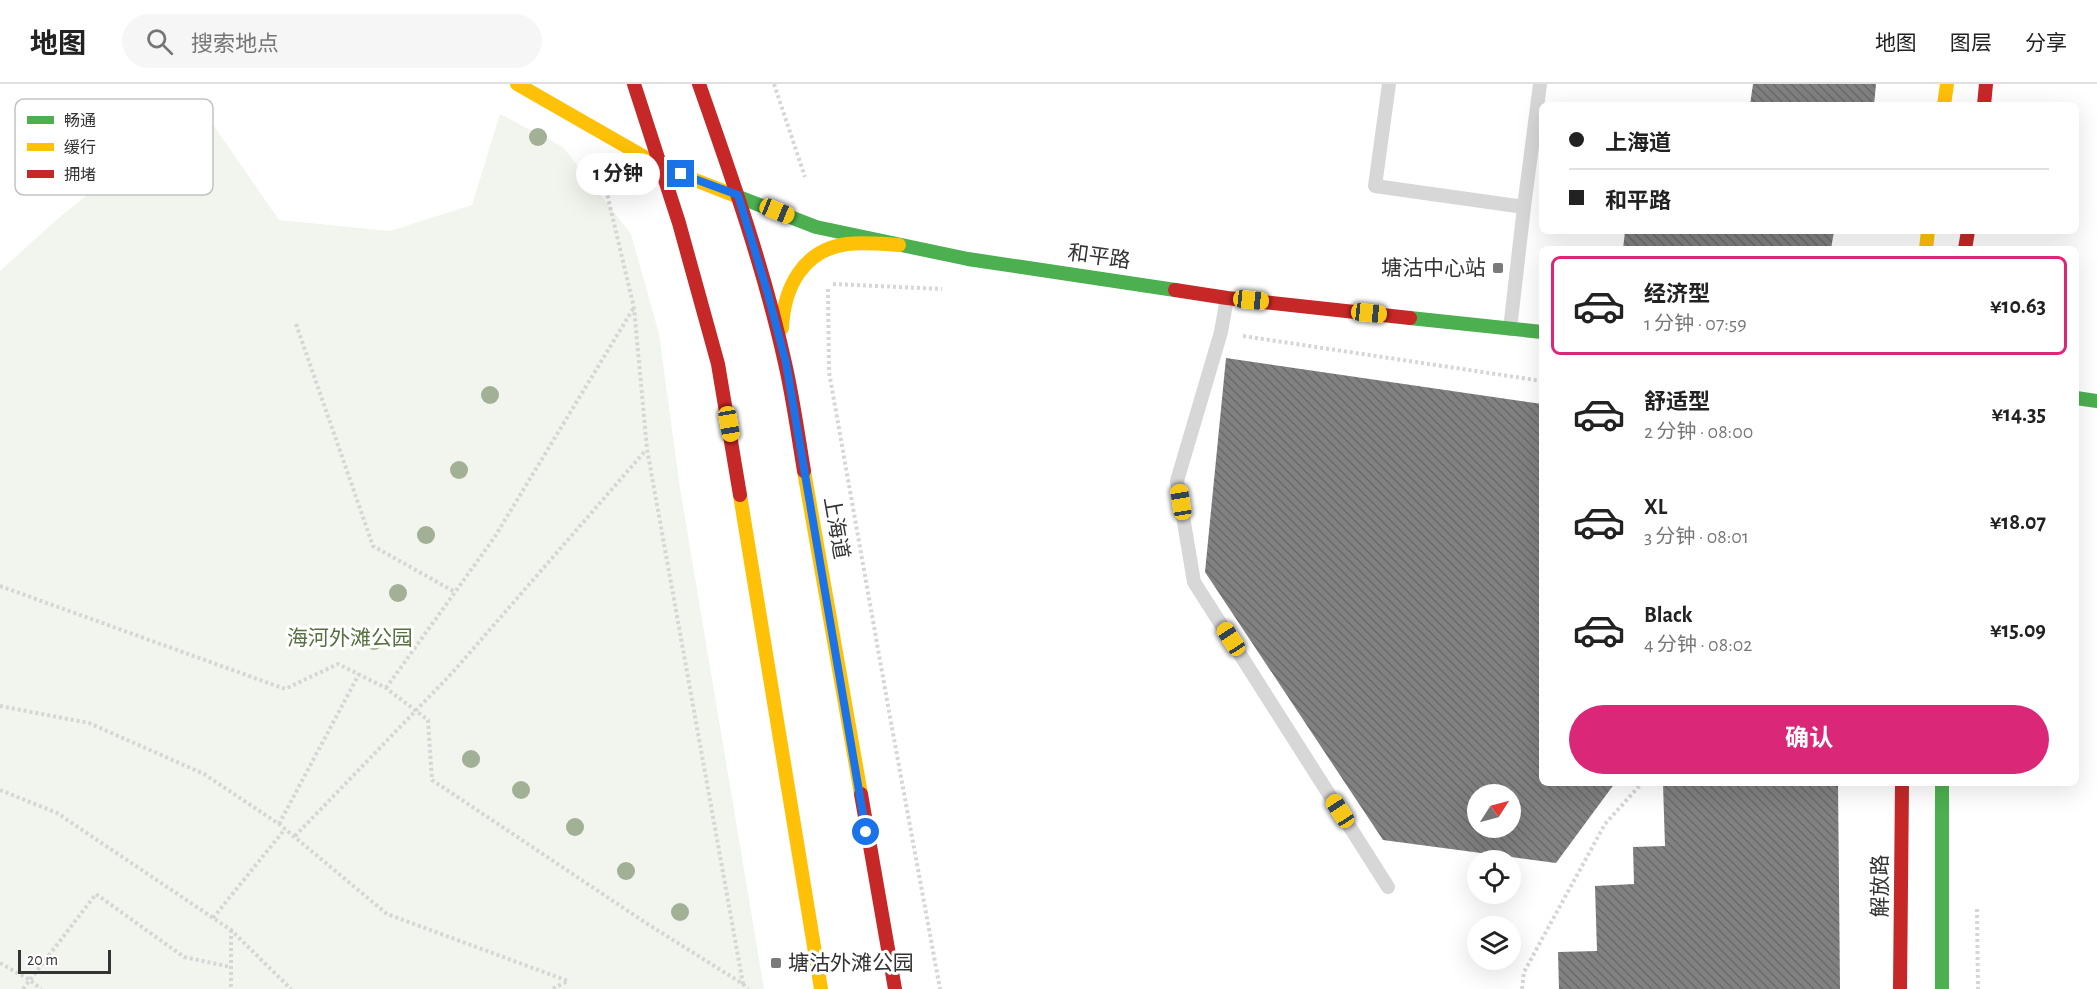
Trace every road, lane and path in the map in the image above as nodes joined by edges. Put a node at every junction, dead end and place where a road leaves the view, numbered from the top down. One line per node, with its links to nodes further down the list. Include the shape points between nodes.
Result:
1 (517, 84): 11 (main road, 和平路)
2 (634, 84): 11 (main road)
3 (699, 84): 14 (main road, 上海道)
4 (774, 84): 12 (path)
5 (1389, 84): 15 (lane, via 1376,186)
6 (1540, 84): 15 (lane)
7 (1947, 84): 9 (main road)
8 (1986, 84): 10 (main road)
9 (1944, 102)
10 (1983, 102)
11 (662, 167): 14 (main road, 和平路); 55 (main road, via 718,364)
12 (805, 177)
13 (604, 181): 19 (path)
14 (738, 195): 16 (main road, 和平路, via 816,227); 24 (main road, 上海道)
15 (1524, 207): 21 (lane)
16 (899, 244): 18 (main road, 和平路, via 968,259); 24 (main road, via 833,247 803,266 783,305)
17 (949, 290): 57 (path, via 828,284 830,372)
18 (1227, 297): 21 (main road, 和平路); 22 (lane)
19 (634, 308): 28 (path); 30 (path, via 494,538)
20 (296, 324): 30 (path, via 373,546)
21 (1510, 328): 23 (main road, 和平路)
22 (1221, 332): 25 (path); 42 (lane, via 1177,482 1194,582)
23 (1539, 332)
24 (786, 363): 56 (main road, 上海道)
25 (1539, 381)
26 (2079, 398): 27 (main road)
27 (2097, 401)
28 (647, 449): 34 (path, via 453,672); 48 (path)
29 (0, 586): 31 (path, via 285,689 338,664)
30 (455, 592): 32 (path)
31 (358, 674): 32 (path); 39 (path)
32 (386, 688): 34 (path)
33 (0, 706): 39 (path, via 90,723 204,774)
34 (415, 710): 41 (path); 48 (path, via 428,720 432,780)
35 (1639, 786): 58 (path, via 1605,824 1524,972)
36 (1902, 786): 59 (main road, 解放路)
37 (1942, 786): 60 (main road)
38 (0, 790): 43 (path, via 57,813)
39 (279, 824): 40 (path)
40 (285, 829): 41 (path); 43 (path)
41 (295, 836): 53 (path, via 387,914 568,981)
42 (1388, 887)
43 (213, 918): 44 (path)
44 (231, 930): 46 (path); 52 (path)
45 (0, 963): 47 (path)
46 (231, 967): 47 (path, via 184,957 96,894); 51 (path)
47 (30, 980): 49 (path); 50 (path)
48 (743, 984): 54 (path)
49 (23, 989)
50 (41, 989)
51 (231, 989)
52 (291, 989)
53 (552, 989)
54 (748, 989)
55 (821, 989)
56 (895, 989)
57 (940, 989)
58 (1522, 989)
59 (1900, 989)
60 (1942, 989)

